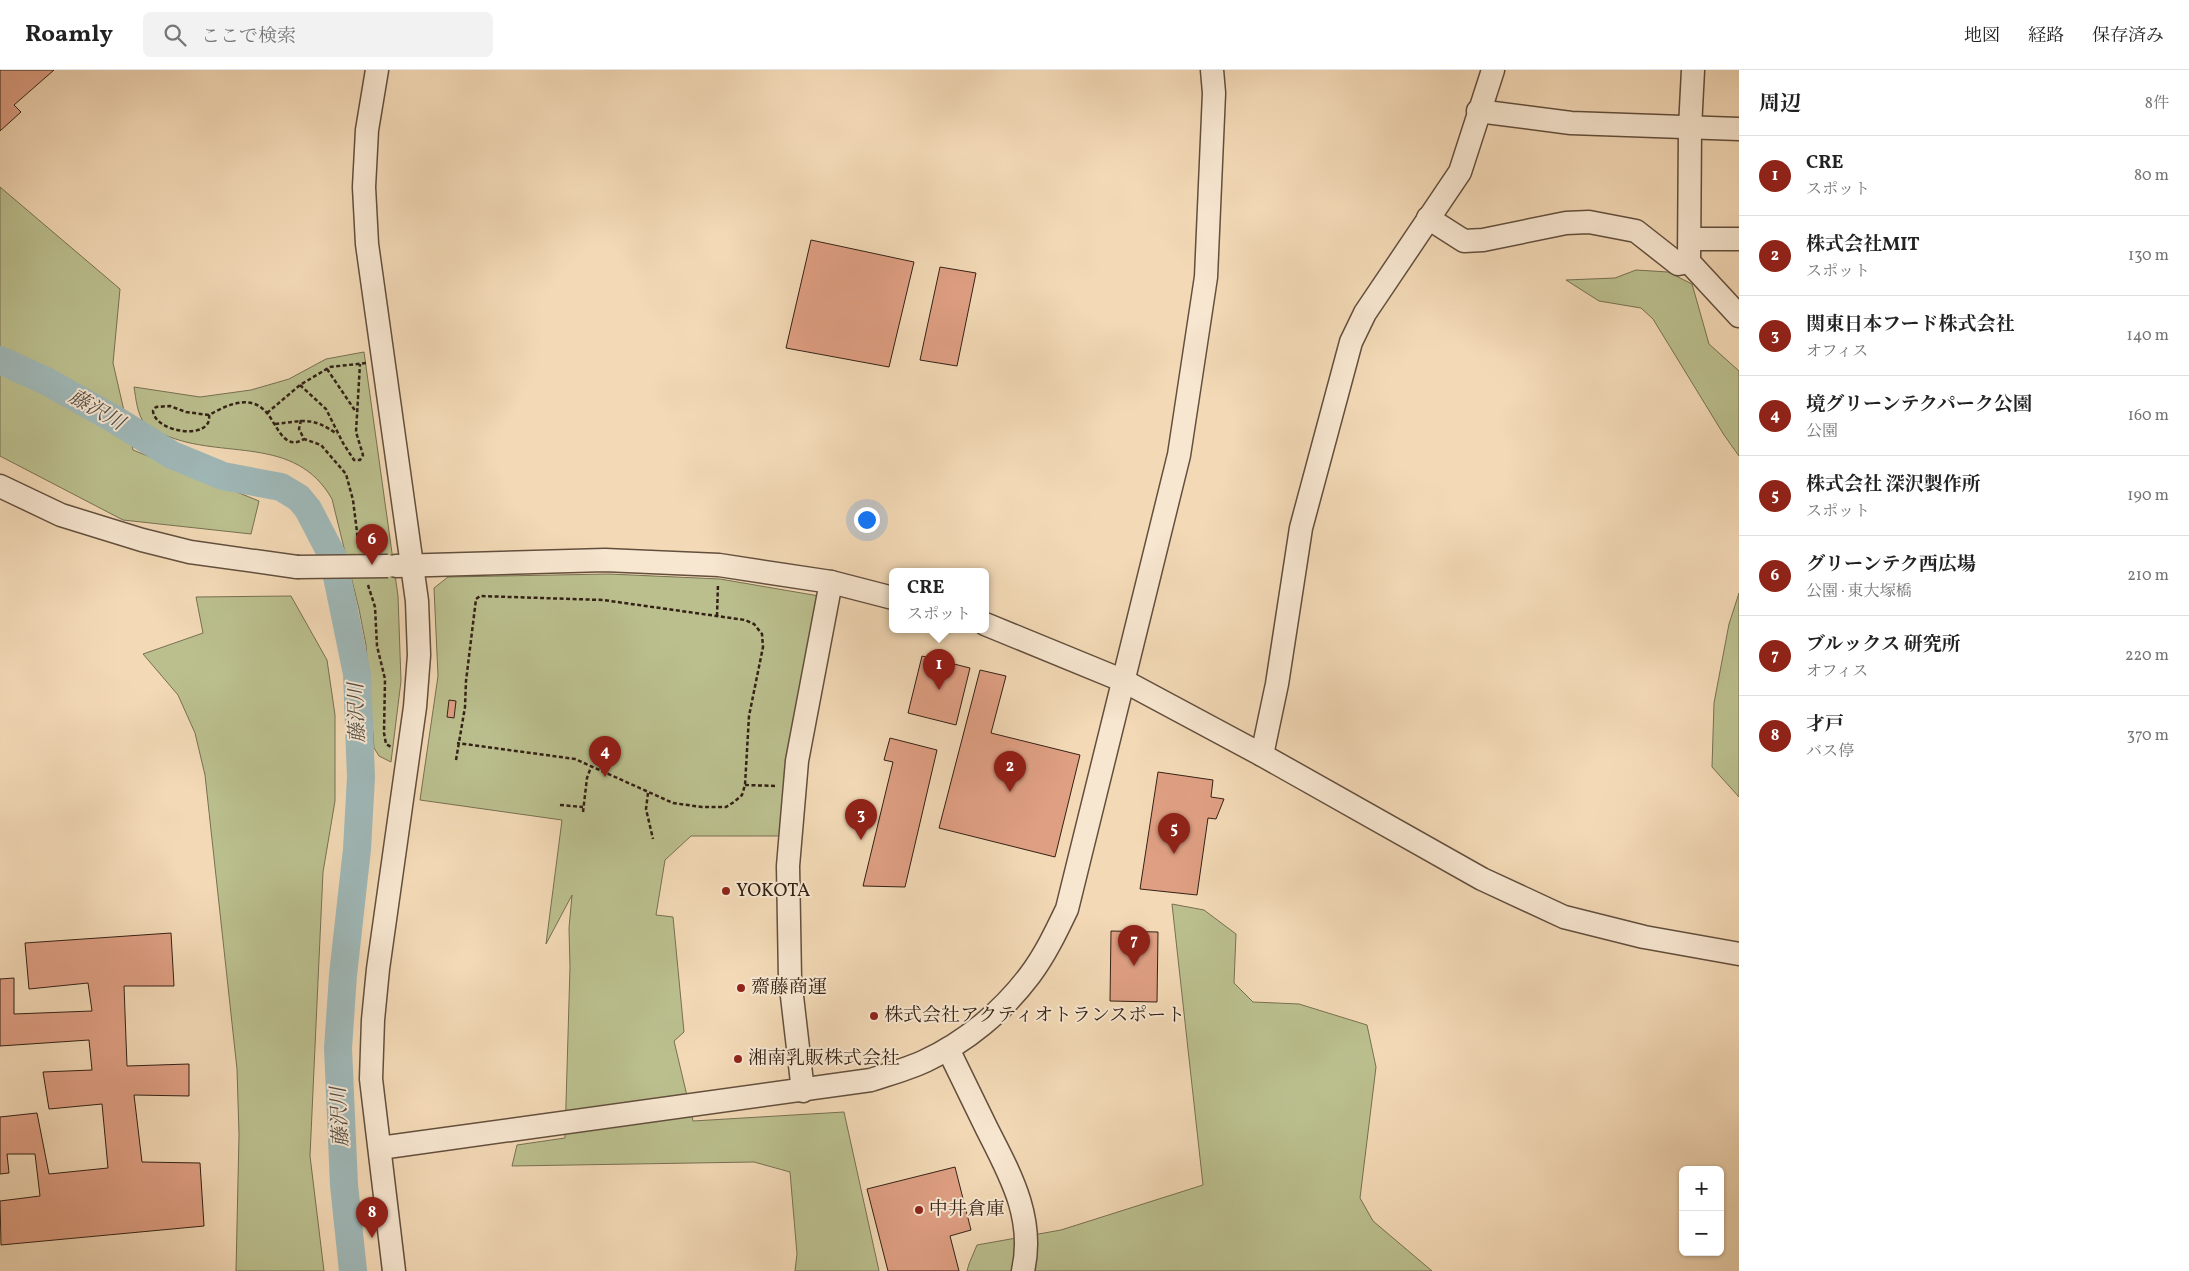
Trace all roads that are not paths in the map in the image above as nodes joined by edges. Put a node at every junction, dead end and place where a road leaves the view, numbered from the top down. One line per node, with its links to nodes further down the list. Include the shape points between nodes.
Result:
1 (1212, 70): 18 (street, via 1214,93 1206,277 1179,455)
2 (1493, 70): 5 (street)
3 (1693, 70): 6 (street)
4 (373, 71): 14 (street, via 364,187 367,244)
5 (1478, 111): 6 (street, via 1571,123); 8 (street, via 1460,172)
6 (1690, 128): 7 (street); 9 (street)
7 (1739, 128)
8 (1428, 218): 11 (street, via 1464,241 1589,222 1636,231 1678,264); 19 (street, via 1365,313 1351,342 1301,528 1277,684)
9 (1690, 239): 10 (street); 11 (street)
10 (1739, 240)
11 (1689, 262): 12 (street)
12 (1739, 316)
13 (0, 486): 14 (street, bridge, via 61,515 190,552 297,567)
14 (411, 566): 15 (street, via 605,560 719,565); 23 (street, via 420,656 373,1020 372,1078)
15 (831, 582): 16 (street); 22 (street, via 797,761 788,866 790,979)
16 (889, 597)
17 (989, 626): 18 (street)
18 (1124, 681): 19 (street); 21 (street, via 1067,909 1030,976 994,1016)
19 (1262, 755): 20 (street, via 1482,880 1564,917 1644,937)
20 (1739, 954)
21 (948, 1050): 22 (street, via 871,1080); 25 (street, via 1016,1185 1024,1223 1026,1258)
22 (803, 1091): 23 (street)
23 (380, 1148): 24 (street)
24 (394, 1271)
25 (1023, 1271)

